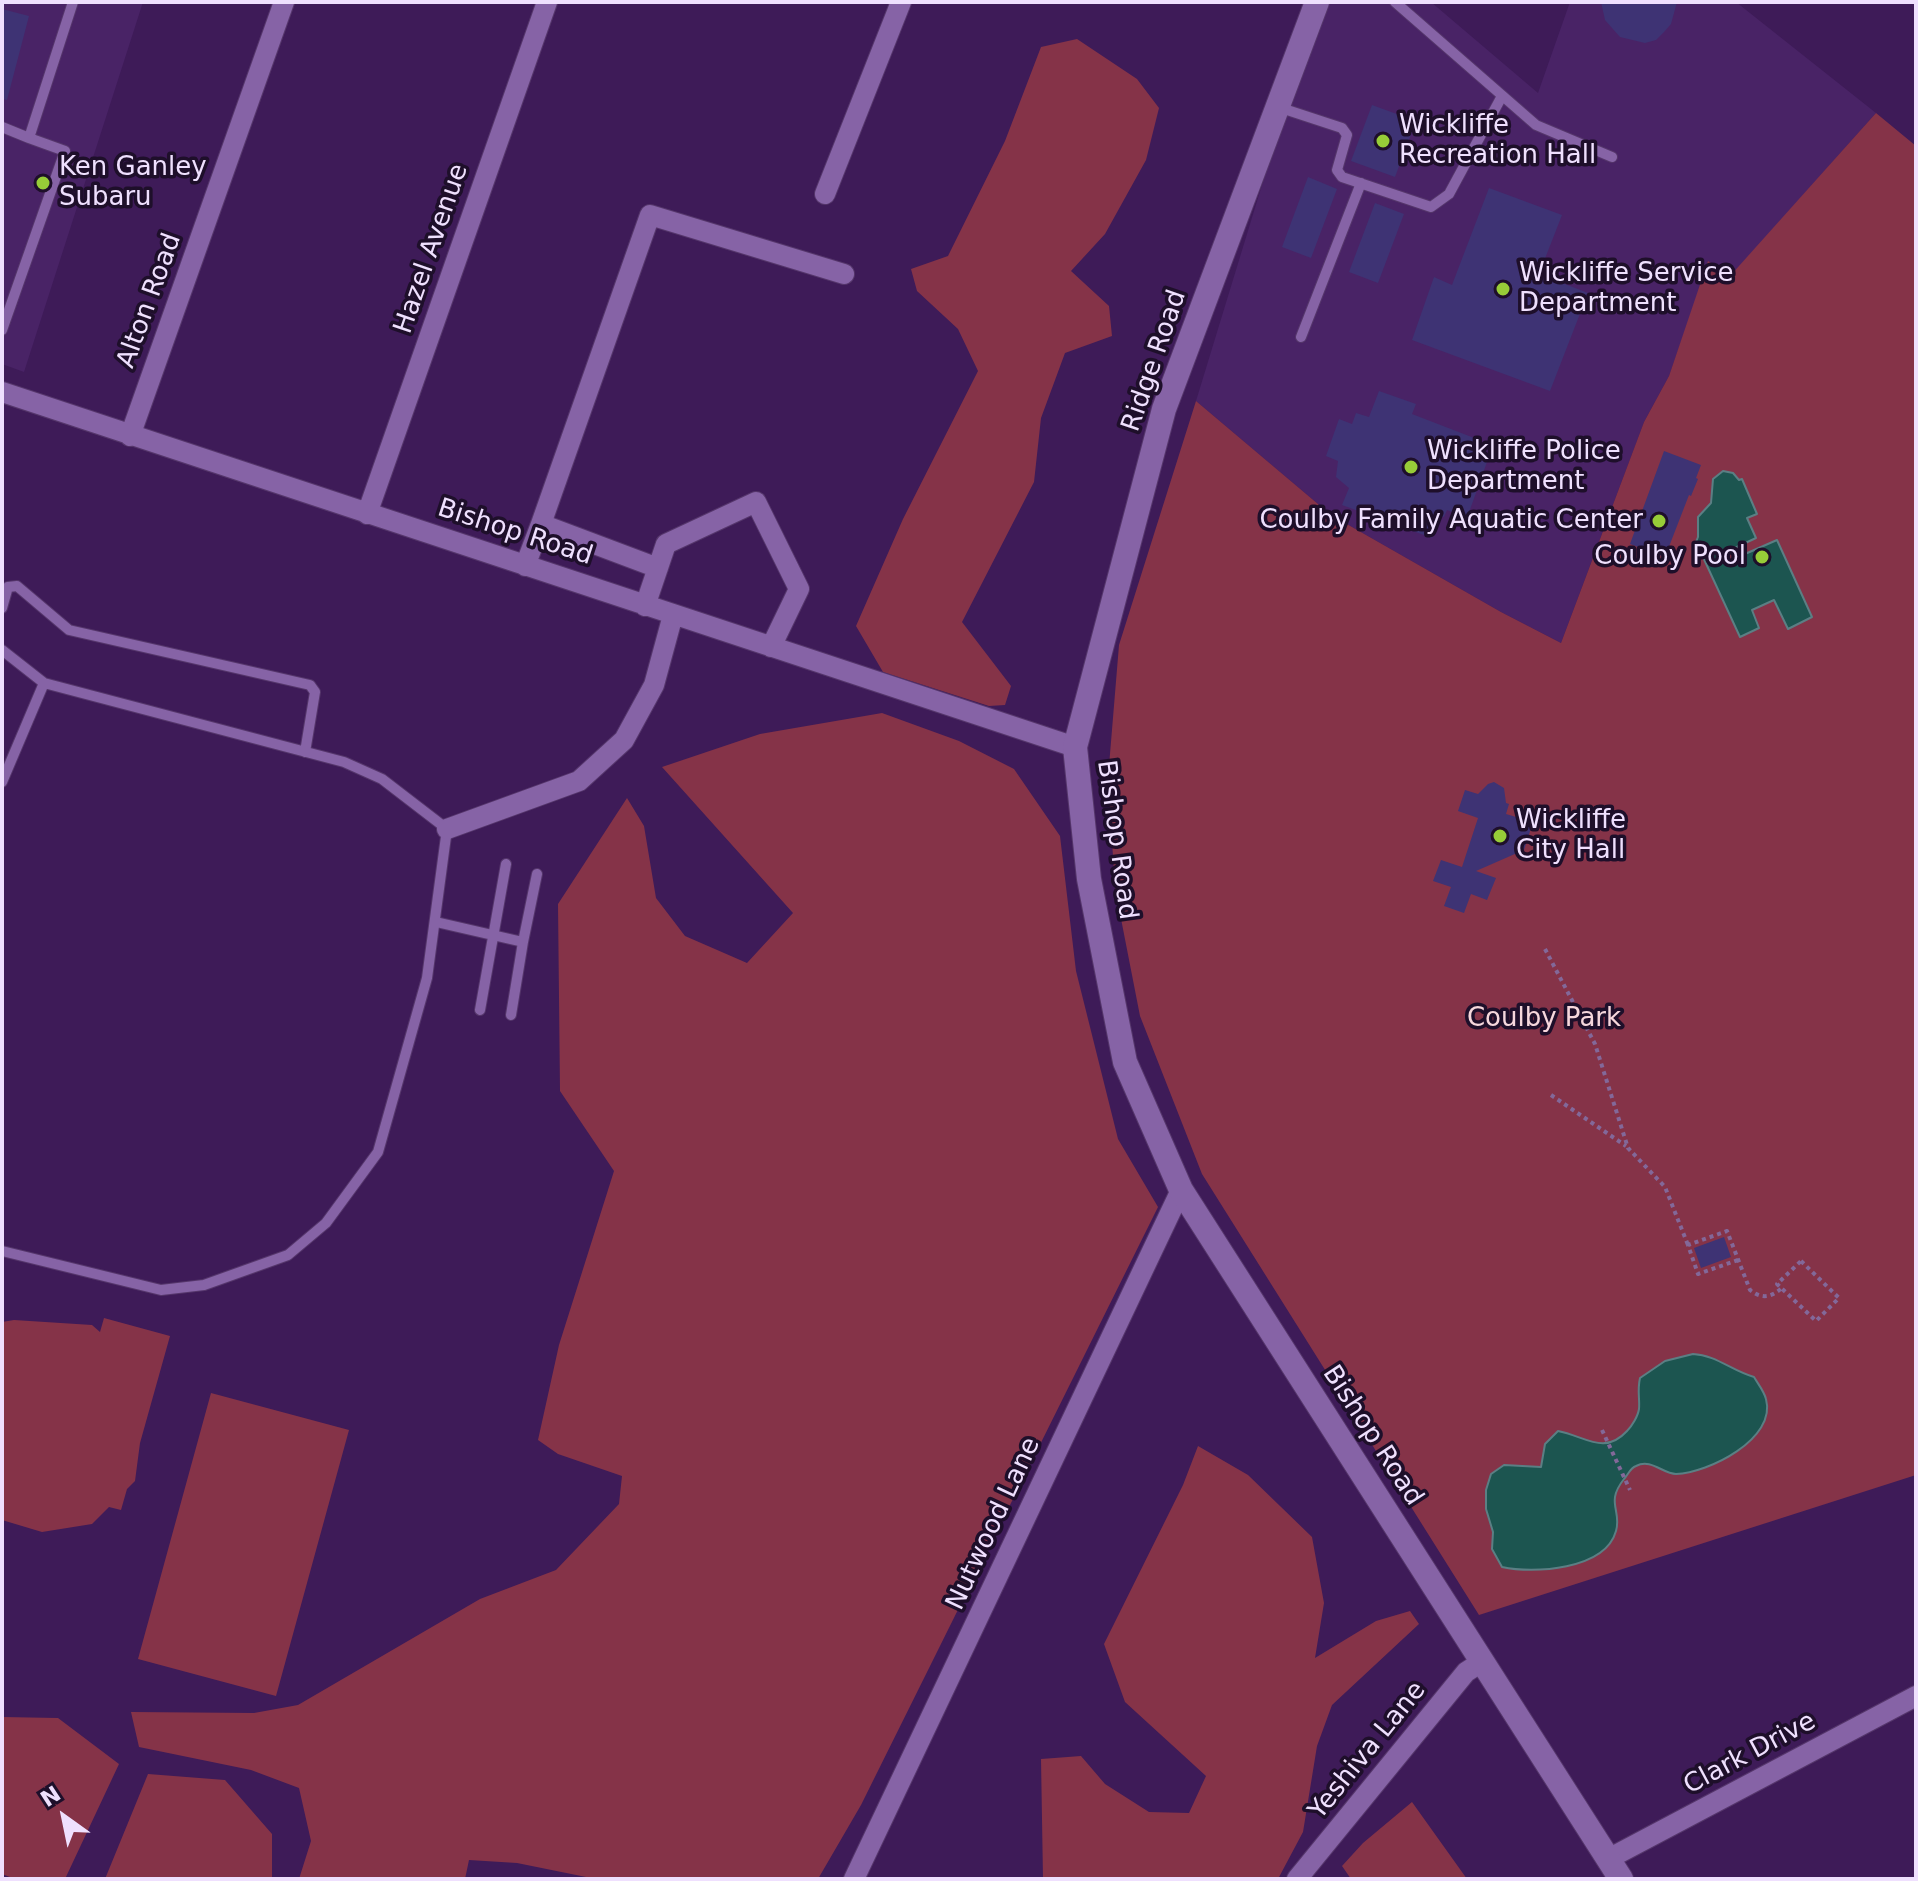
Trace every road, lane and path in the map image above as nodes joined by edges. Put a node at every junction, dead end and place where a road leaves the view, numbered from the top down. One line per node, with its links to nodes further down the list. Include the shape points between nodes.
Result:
1 (73, 2): 10 (lane)
2 (284, 2): 18 (street, Alton Road)
3 (547, 2): 19 (street, Hazel Avenue)
4 (901, 2): 13 (street)
5 (1317, 2): 8 (main road, Ridge Road)
6 (1395, 2): 7 (lane)
7 (1502, 96): 11 (lane, via 1536,125); 12 (lane, via 1449,194 1437,204 1431,207)
8 (1278, 107): 12 (lane, via 1342,128 1347,135 1337,170); 29 (main road, Ridge Road, via 1164,409)
9 (2, 127): 10 (lane)
10 (29, 138): 15 (lane, via 65,151)
11 (1612, 157)
12 (1361, 183): 16 (lane)
13 (825, 194)
14 (844, 274): 20 (street, via 650,215)
15 (2, 330)
16 (1301, 337)
17 (2, 392): 18 (street, Bishop Road)
18 (130, 436): 19 (street, Bishop Road)
19 (367, 514): 21 (street, Bishop Road)
20 (541, 524): 21 (street); 22 (street)
21 (525, 566): 23 (street, Bishop Road)
22 (658, 568): 23 (street); 26 (street, via 666,544 756,502 799,589)
23 (645, 606): 25 (street, Bishop Road)
24 (2, 608): 30 (lane, via 8,587 17,586 69,630 310,685 315,692)
25 (673, 615): 26 (street, Bishop Road); 32 (street, via 654,685 624,740 579,781)
26 (771, 647): 29 (street, Bishop Road)
27 (2, 650): 28 (lane)
28 (44, 683): 30 (lane); 31 (lane)
29 (1075, 747): 43 (main road, Bishop Road, via 1089,879 1125,1062)
30 (305, 752): 32 (lane, via 382,779)
31 (2, 782)
32 (447, 829): 35 (lane)
33 (506, 864): 36 (lane)
34 (537, 874): 37 (lane)
35 (436, 922): 36 (lane); 45 (lane, via 427,978 378,1152 326,1223 288,1255 204,1285 161,1290)
36 (493, 935): 37 (lane); 39 (lane)
37 (523, 942): 40 (lane)
38 (1545, 949): 42 (path, via 1595,1044)
39 (480, 1010)
40 (511, 1015)
41 (1551, 1095): 42 (path)
42 (1628, 1148): 44 (path, via 1665,1187)
43 (1181, 1190): 50 (main road, Bishop Road); 53 (street, Nutwood Lane)
44 (1688, 1245): 46 (path, via 1727,1231); 46 (path, via 1698,1274)
45 (2, 1251)
46 (1738, 1260): 47 (path, via 1757,1295 1772,1296)
47 (1782, 1288): 47 (path, via 1777,1284 1801,1261 1839,1298 1816,1321)
48 (1602, 1430): 49 (path)
49 (1630, 1490)
50 (1483, 1661): 52 (main road, Bishop Road); 54 (street, Yeshiva Lane, via 1466,1672)
51 (1916, 1696): 52 (street, Clark Drive)
52 (1615, 1869)
53 (854, 1879)
54 (1297, 1879)

